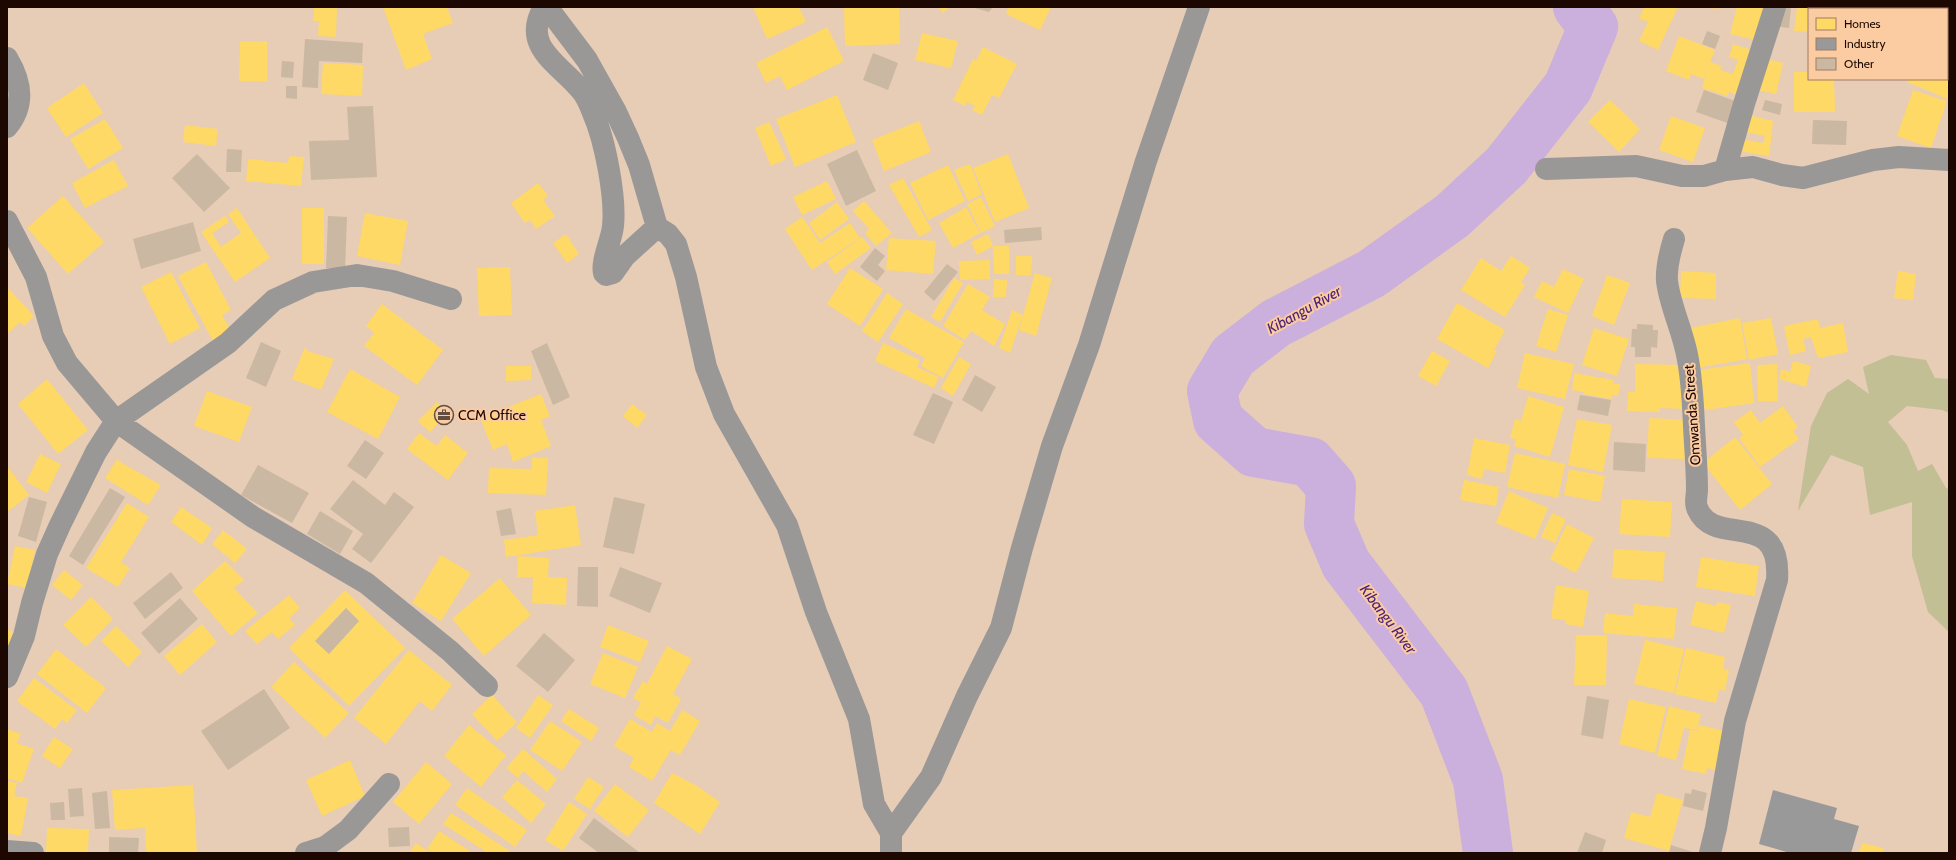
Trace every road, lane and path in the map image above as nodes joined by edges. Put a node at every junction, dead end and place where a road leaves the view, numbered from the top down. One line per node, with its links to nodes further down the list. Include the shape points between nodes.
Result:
1 (544, 7): 11 (street, via 538,17 536,37 554,65 581,89 594,114 604,148 610,178 614,224 604,273 613,273 625,256)
2 (547, 7): 11 (street, via 587,60 615,110 638,165)
3 (1199, 7): 18 (street, via 1146,161 1089,345 1052,446 1001,628 967,696 931,778)
4 (1775, 7): 9 (street)
5 (7, 58): 6 (street, via 20,85 20,98 13,120)
6 (7, 127)
7 (1949, 160): 9 (street, via 1899,157 1873,160 1803,178 1752,167)
8 (1546, 169): 9 (street, via 1636,166 1682,176 1704,176)
9 (1725, 170)
10 (7, 221): 14 (street, via 36,277 53,336 67,363)
11 (657, 227): 18 (street, via 668,234 676,244 706,367 724,414 787,525 816,612 859,719 874,804)
12 (1674, 239): 22 (street, Omwanda Street, via 1668,259 1667,281 1688,359 1694,420 1697,508 1706,522 1714,526 1749,531 1760,536 1776,555 1778,567 1777,580 1735,721)
13 (451, 299): 14 (street, via 393,281 356,275 313,282 274,300 228,343)
14 (116, 421): 15 (street, via 96,452 60,525 32,603 24,636); 16 (street, via 253,518 366,583 450,651)
15 (7, 677)
16 (487, 686)
17 (389, 784): 21 (street, via 348,830 325,847)
18 (891, 843)
19 (7, 851): 20 (street)
20 (34, 853)
21 (306, 853)
22 (1710, 853)

